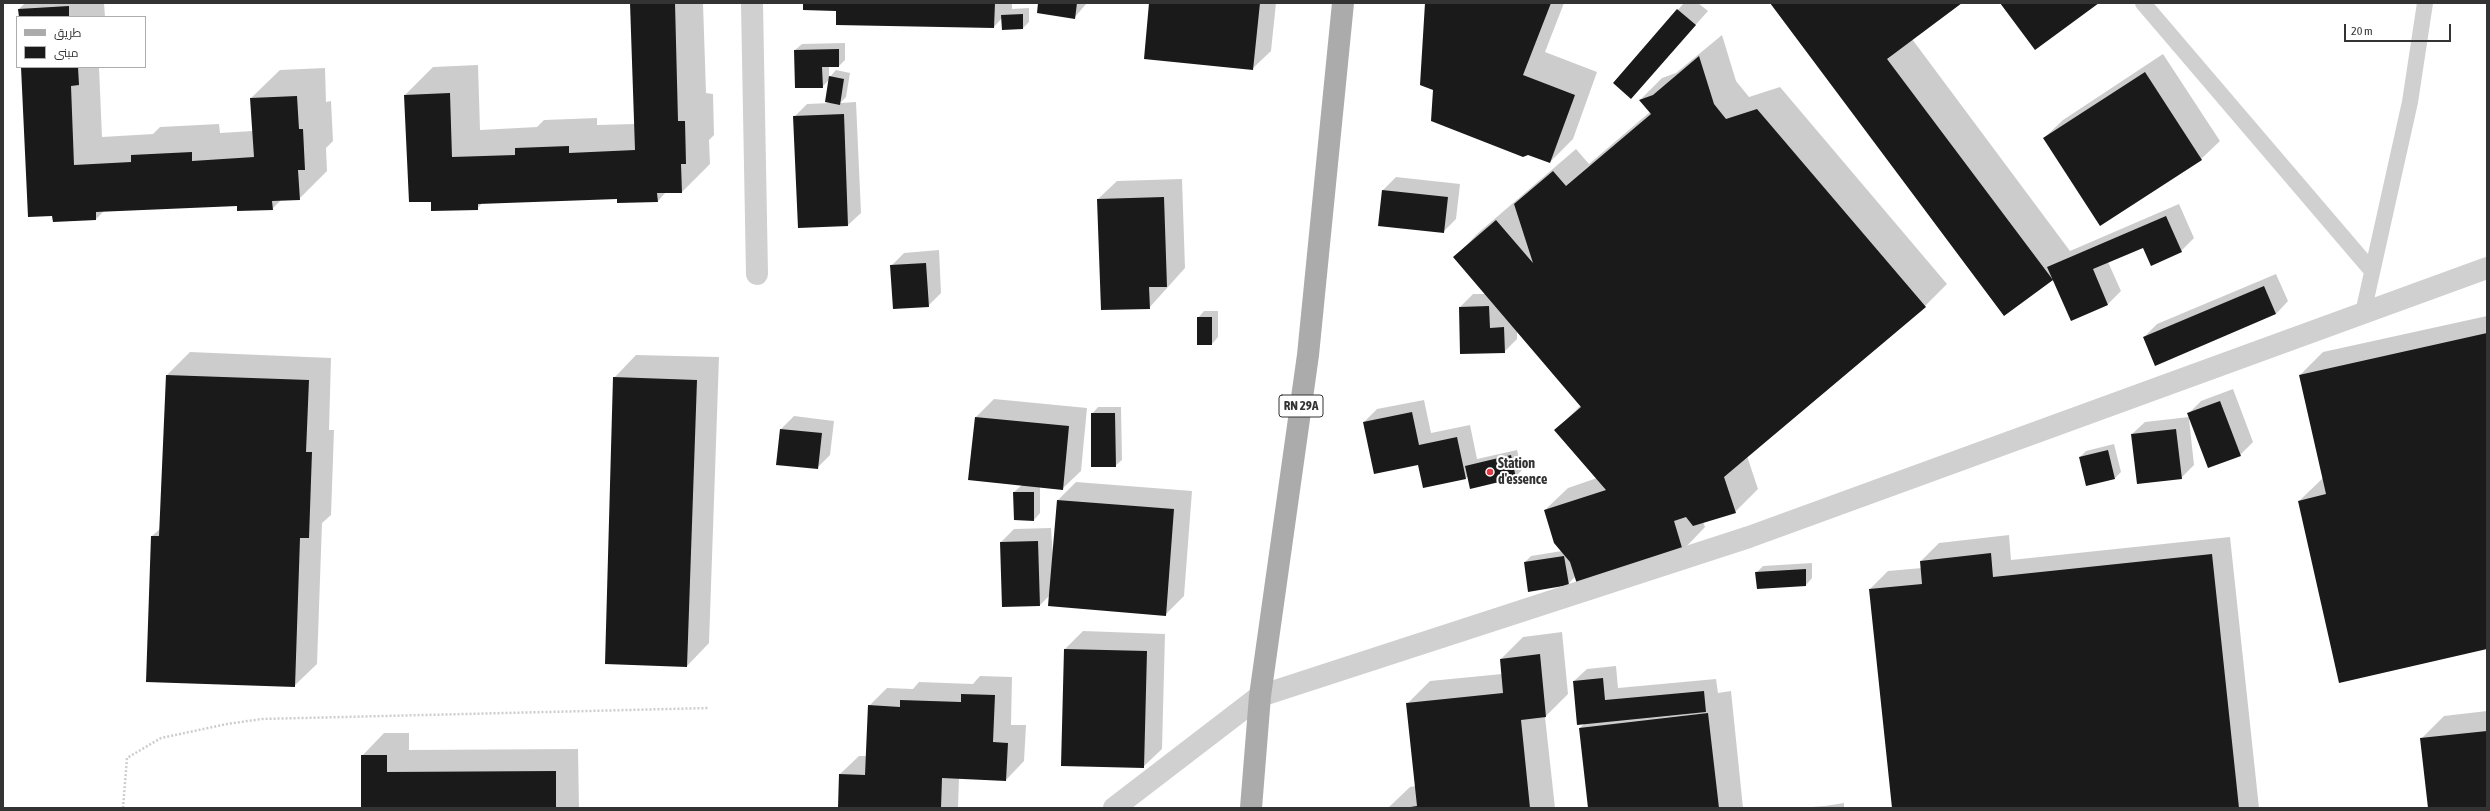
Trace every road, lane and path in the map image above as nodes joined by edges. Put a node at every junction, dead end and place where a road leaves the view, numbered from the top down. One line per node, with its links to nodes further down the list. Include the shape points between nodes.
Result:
1 (752, 3): 7 (street)
2 (1342, 3): 9 (main road, RN 29A, via 1308,355)
3 (2143, 3): 6 (lane)
4 (2425, 3): 6 (lane, via 2410,102)
5 (2487, 268): 8 (street)
6 (2372, 271): 8 (lane)
7 (757, 274)
8 (2363, 313): 9 (street, via 1749,537)
9 (1260, 696): 12 (street); 13 (main road, RN 29A)
10 (709, 708): 11 (path, via 262,719 227,724 161,738 127,758)
11 (123, 808)
12 (1114, 808)
13 (1251, 808)

